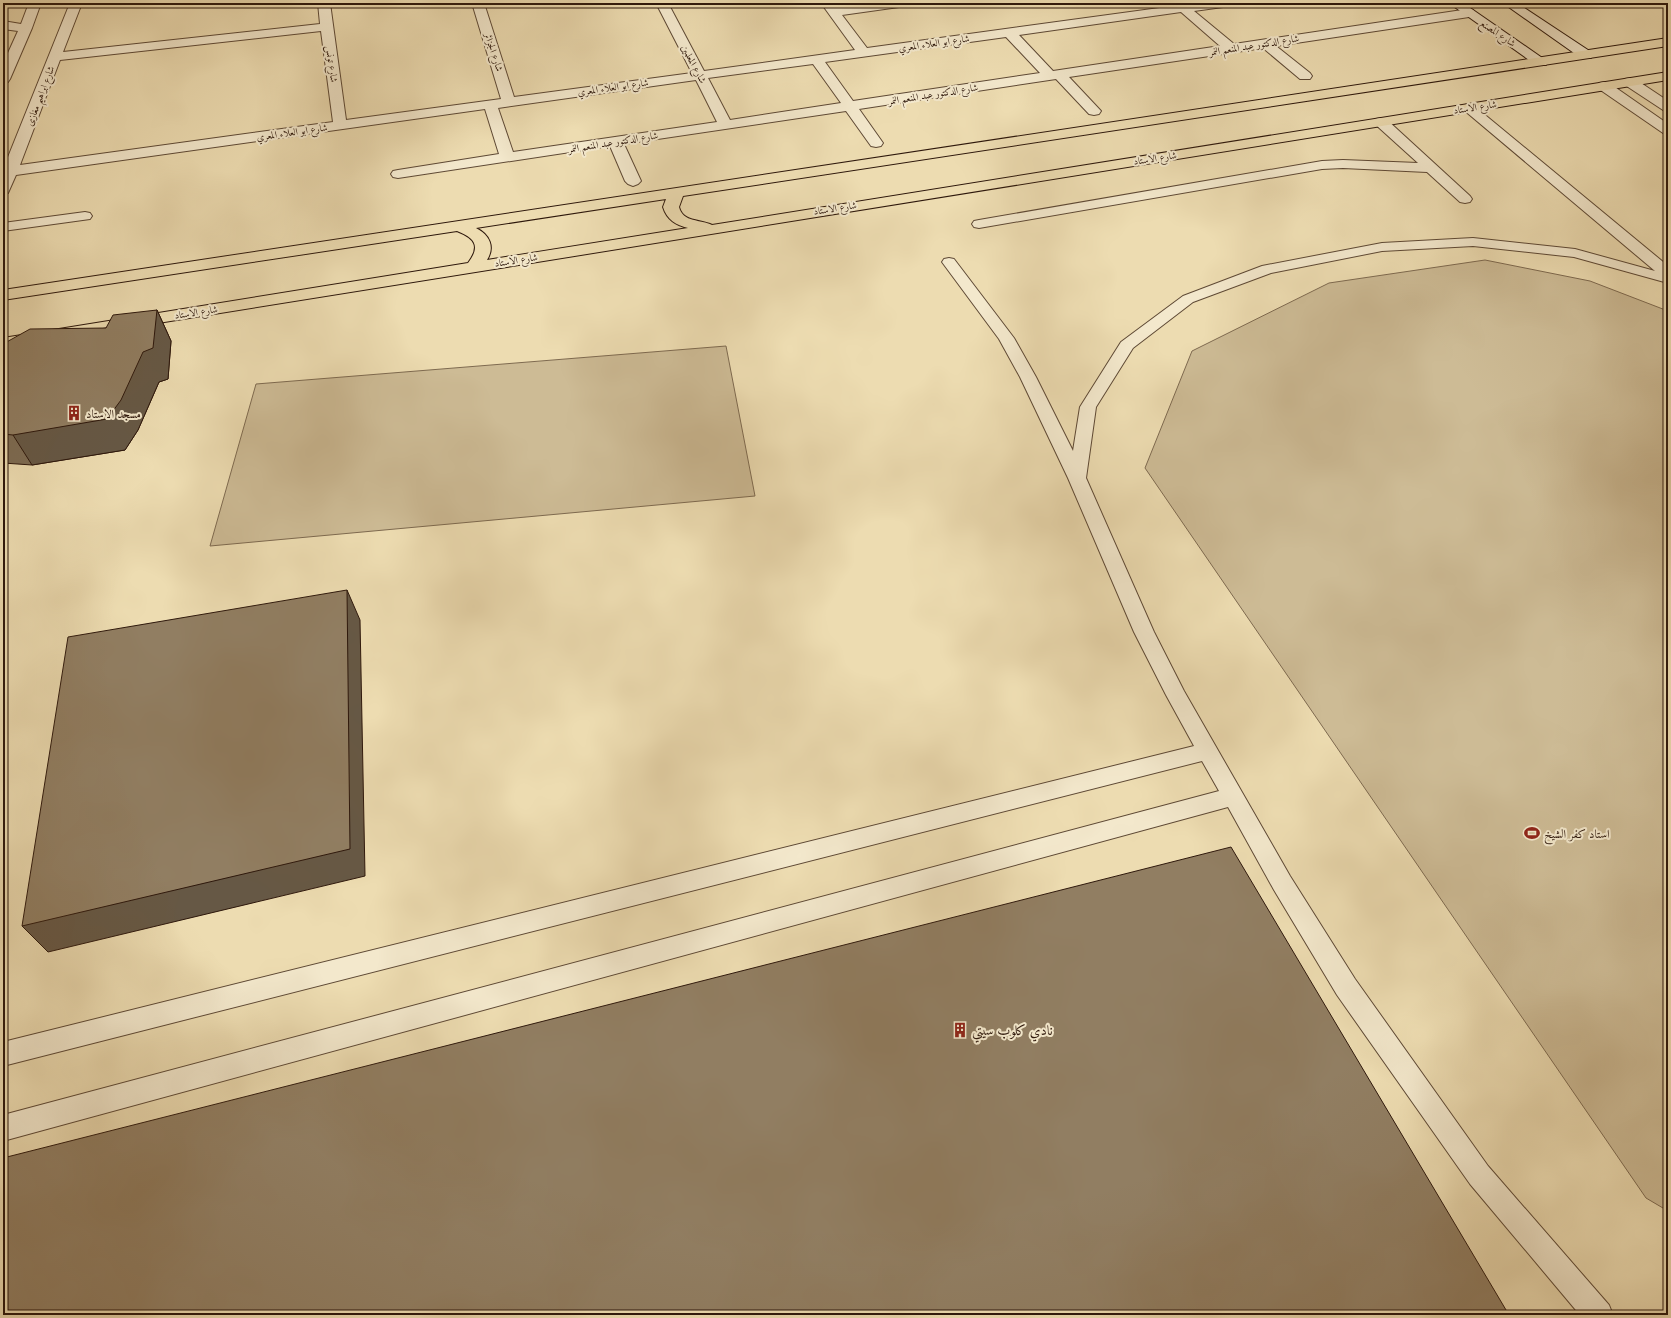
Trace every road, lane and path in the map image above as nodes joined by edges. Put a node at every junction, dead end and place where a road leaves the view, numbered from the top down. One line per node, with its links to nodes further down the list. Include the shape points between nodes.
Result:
1 (36, 3): 15 (street)
2 (76, 3): 22 (street, شارع ابراهيم مغازى)
3 (324, 3): 14 (street, شارع تونس)
4 (478, 3): 33 (street, شارع الجزائر)
5 (662, 3): 26 (street, شارع المعلمين)
6 (899, 3): 11 (street)
7 (1223, 3): 10 (street, شارع ابو العلاء المعري)
8 (1455, 3): 12 (street, شارع المصنع)
9 (1509, 3): 21 (street)
10 (1181, 6): 16 (street, شارع ابو العلاء المعري); 19 (street)
11 (830, 7): 20 (street)
12 (1469, 13): 18 (street, شارع الدكتور عبد المنعم النمر); 24 (street, شارع المصنع)
13 (3, 25): 15 (street)
14 (327, 27): 22 (street); 40 (street, شارع تونس)
15 (26, 28): 25 (street)
16 (1010, 32): 20 (street, شارع ابو العلاء المعري); 27 (street)
17 (1668, 42): 21 (main road)
18 (1266, 44): 19 (street, شارع الدكتور عبد المنعم النمر); 28 (street)
19 (1231, 49): 27 (street, شارع الدكتور عبد المنعم النمر)
20 (864, 53): 23 (street, شارع ابو العلاء المعري)
21 (1586, 55): 24 (main road)
22 (55, 57): 47 (street, شارع ابراهيم مغازى)
23 (816, 59): 26 (street, شارع ابو العلاء المعري); 35 (street)
24 (1541, 62): 51 (main road)
25 (6, 66): 30 (street)
26 (701, 75): 33 (street, شارع ابو العلاء المعري); 41 (street, شارع المعلمين)
27 (1055, 75): 35 (street, شارع الدكتور عبد المنعم النمر); 38 (street)
28 (1305, 76)
29 (1668, 76): 31 (main road, شارع الاستاد)
30 (3, 79)
31 (1630, 82): 32 (main road, شارع الاستاد); 36 (street)
32 (1604, 86): 37 (main road, شارع الاستاد); 42 (street)
33 (510, 102): 34 (street, شارع ابو العلاء المعري)
34 (490, 105): 40 (street, شارع ابو العلاء المعري); 45 (street)
35 (849, 106): 41 (street, شارع الدكتور عبد المنعم النمر); 44 (street)
36 (1668, 107)
37 (1469, 108): 39 (main road, شارع الاستاد); 60 (lane)
38 (1094, 111)
39 (1381, 122): 46 (lane); 57 (main road, شارع الاستاد)
40 (340, 125): 47 (street, شارع ابو العلاء المعري)
41 (726, 125): 43 (street, شارع الدكتور عبد المنعم النمر)
42 (1668, 130)
43 (616, 141): 45 (street, شارع الدكتور عبد المنعم النمر); 49 (street)
44 (876, 144)
45 (508, 158): 48 (street, شارع الدكتور عبد المنعم النمر)
46 (1432, 168): 52 (lane); 54 (lane, via 1322,165)
47 (7, 172): 50 (street, شارع ابراهيم مغازى)
48 (398, 174)
49 (633, 181)
50 (3, 190)
51 (678, 193): 55 (main road); 57 (main road, via 672,200 671,209 675,216 685,223)
52 (1465, 199)
53 (85, 216): 56 (lane)
54 (978, 224)
55 (459, 226): 59 (main road, via 479,235 484,243 483,255); 62 (main road)
56 (3, 227)
57 (714, 228): 59 (main road, شارع الاستاد)
58 (949, 262): 64 (lane, via 1006,338 1028,376)
59 (474, 267): 63 (main road, شارع الاستاد)
60 (1668, 274)
61 (1668, 279): 64 (lane, via 1575,253 1473,242 1382,247 1267,269 1188,299 1126,345 1088,406)
62 (3, 296)
63 (3, 342)
64 (1077, 478): 65 (lane, via 1144,632)
65 (1208, 751): 66 (lane); 67 (lane)
66 (1233, 796): 68 (lane); 69 (lane, via 1282,883 1346,987 1479,1175)
67 (3, 1054)
68 (3, 1128)
69 (1599, 1315)

